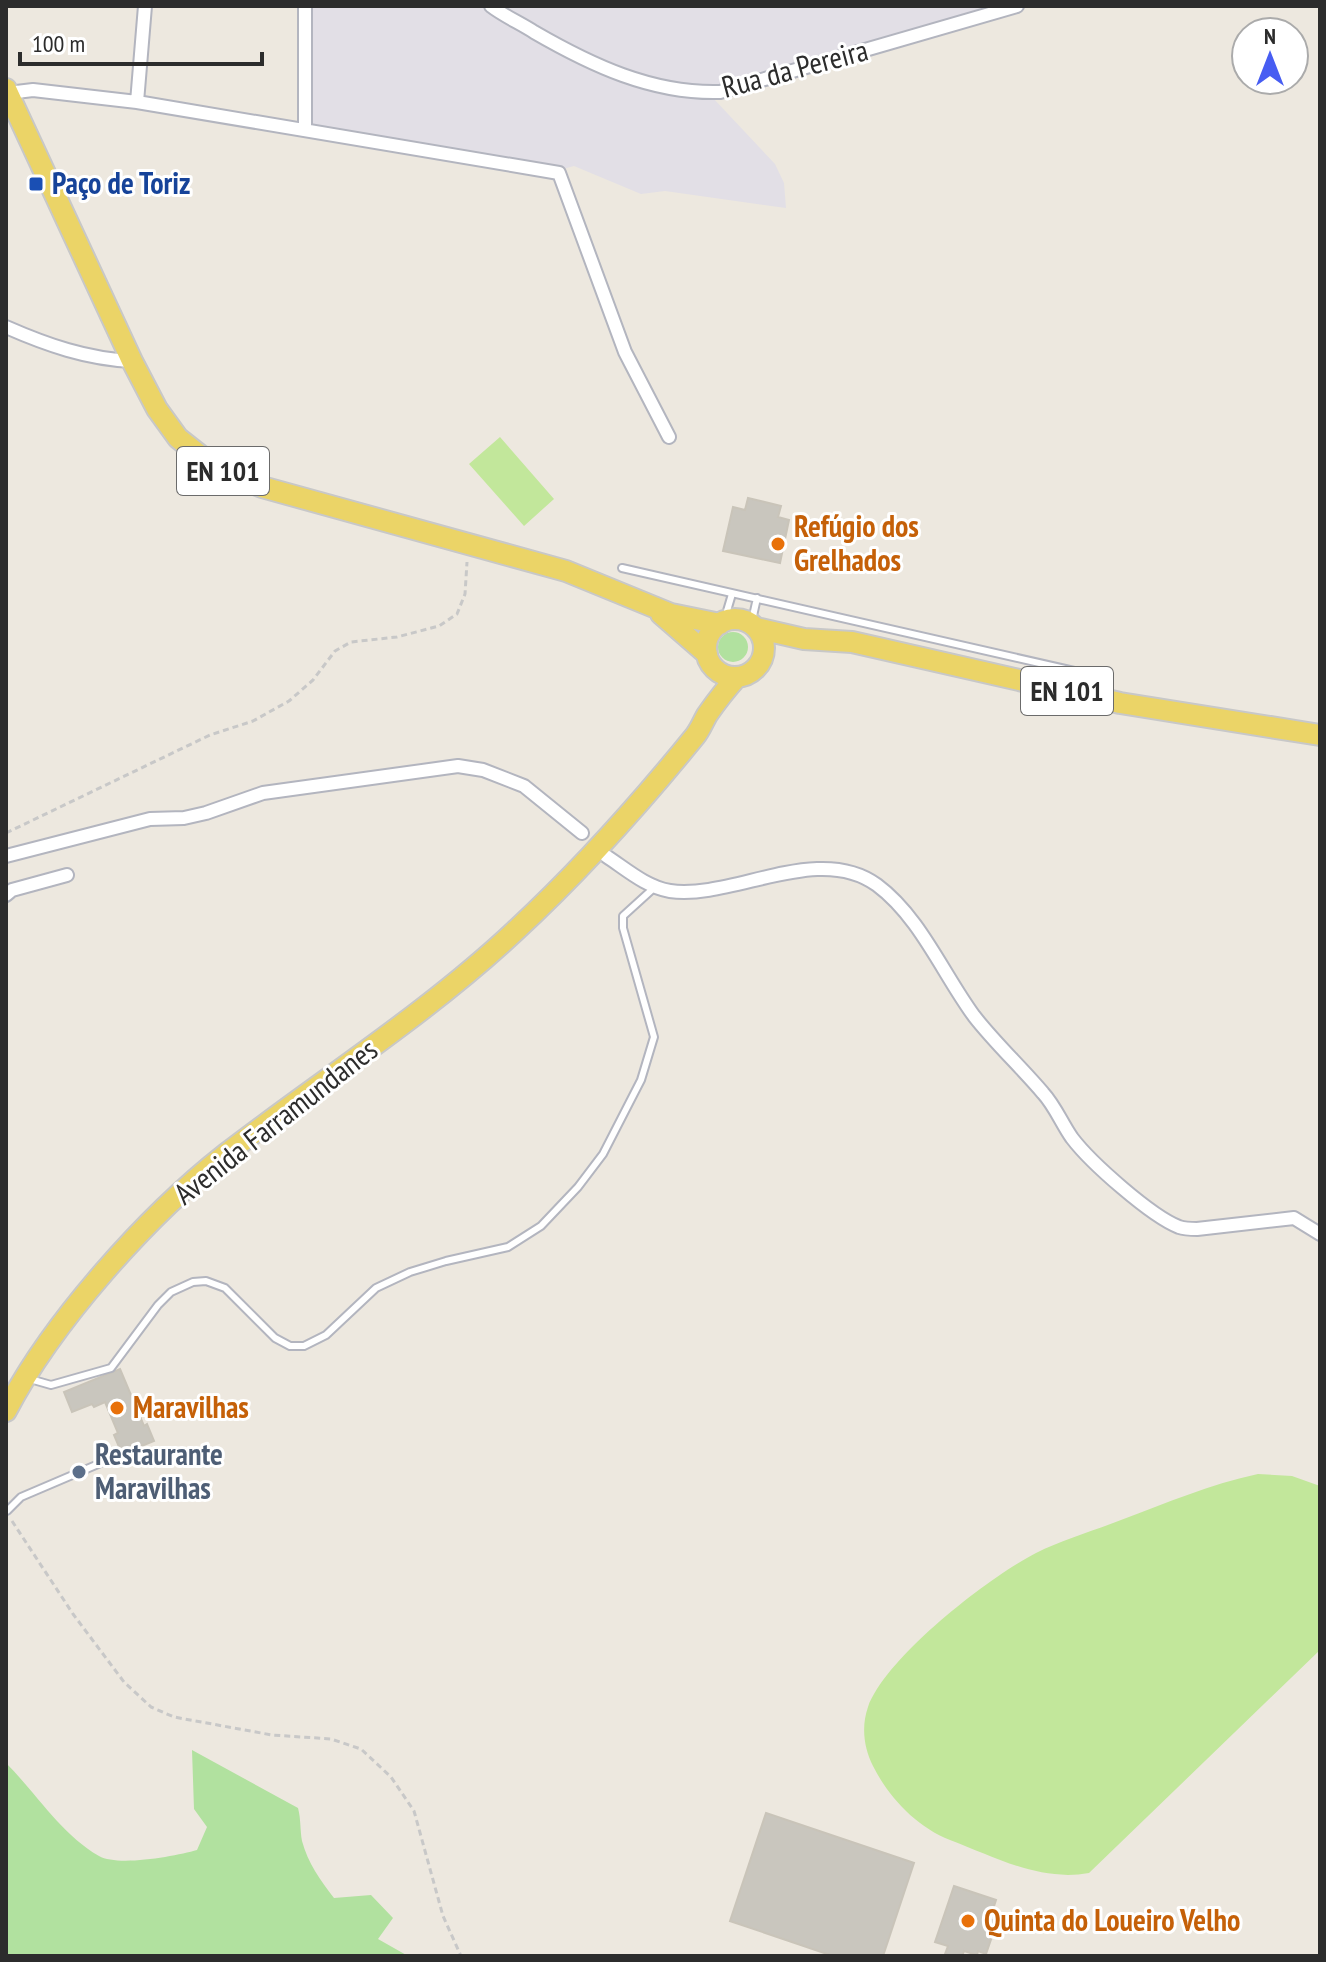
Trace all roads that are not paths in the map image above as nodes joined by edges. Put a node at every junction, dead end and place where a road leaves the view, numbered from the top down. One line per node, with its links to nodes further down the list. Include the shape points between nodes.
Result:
1 (145, 6): 6 (street)
2 (305, 6): 7 (street)
3 (491, 6): 4 (street, Rua da Pereira, via 616,74 694,93 720,92)
4 (1017, 6)
5 (7, 91): 6 (street); 9 (main road, EN 101)
6 (137, 102): 7 (street)
7 (305, 130): 10 (street, via 559,173 625,352)
8 (6, 327): 9 (street, via 100,359)
9 (132, 361): 14 (main road, EN 101, via 178,438 216,468 262,487 566,571)
10 (669, 437)
11 (622, 568): 12 (lane)
12 (732, 594): 13 (lane); 15 (lane)
13 (757, 598): 16 (lane); 21 (lane)
14 (644, 603): 15 (main road); 18 (main road)
15 (722, 623): 16 (main road, via 738,620); 18 (main road, via 710,631)
16 (753, 627): 17 (main road); 19 (main road, via 764,647)
17 (815, 640): 19 (main road, via 792,645); 23 (main road, EN 101, via 852,642 1120,703)
18 (709, 660): 20 (main road, via 722,675); 22 (main road)
19 (759, 665): 20 (main road)
20 (737, 677): 22 (main road, Avenida Farramundanes)
21 (1105, 678)
22 (706, 717): 31 (main road, Avenida Farramundanes, via 612,834 514,932 447,991 224,1156 158,1215 104,1271)
23 (1320, 735)
24 (582, 833): 25 (street, via 524,786 458,766 277,790 195,816 150,819)
25 (6, 856)
26 (606, 856): 28 (street)
27 (67, 875): 29 (street)
28 (656, 886): 30 (street, via 696,892 791,871 847,871 876,884 904,912 975,1017 1046,1096 1074,1140 1161,1218 1197,1229 1294,1218); 31 (lane, via 623,916 654,1037 641,1080 603,1154 541,1226 508,1247 410,1272 376,1288 326,1335 304,1346 275,1338 225,1288 193,1282 158,1305 111,1368 51,1385)
29 (6, 895)
30 (1320, 1234)
31 (17, 1382): 32 (main road, Avenida Farramundanes)
32 (6, 1411)
33 (103, 1462): 34 (lane, via 21,1497)
34 (7, 1511)

